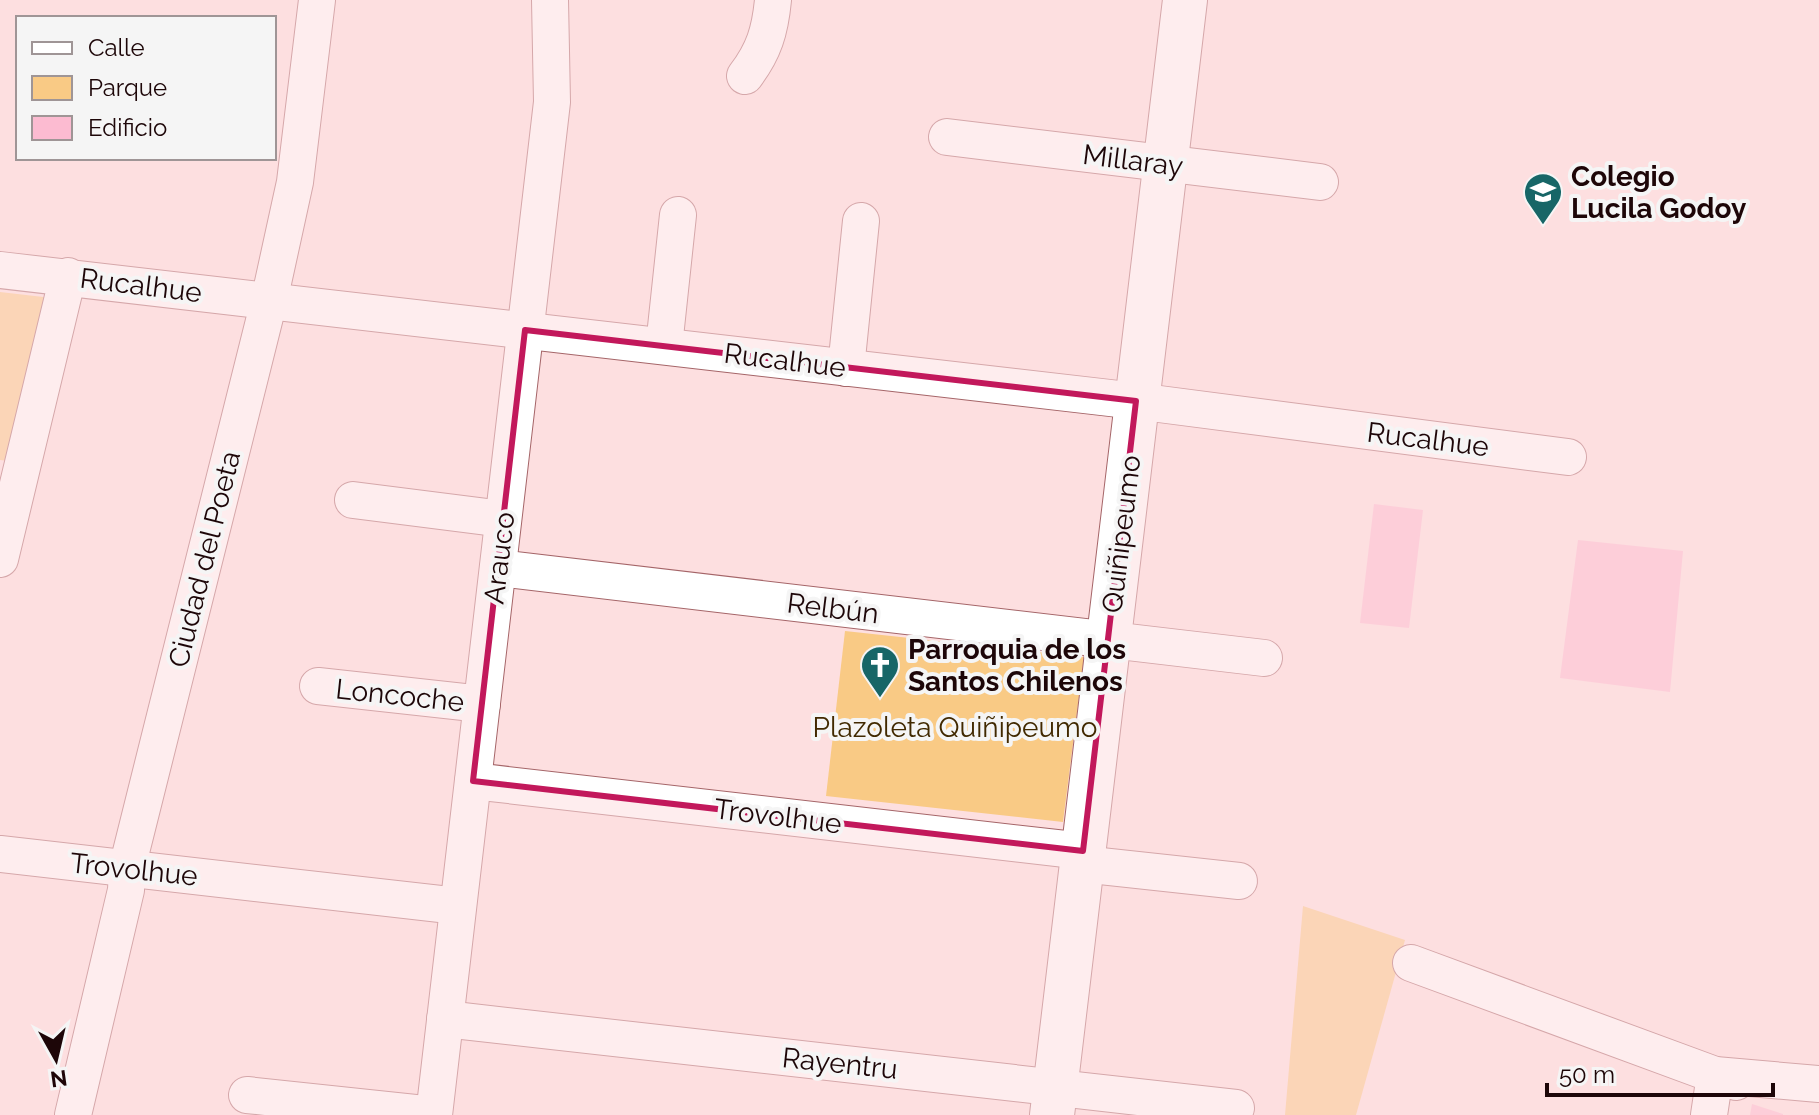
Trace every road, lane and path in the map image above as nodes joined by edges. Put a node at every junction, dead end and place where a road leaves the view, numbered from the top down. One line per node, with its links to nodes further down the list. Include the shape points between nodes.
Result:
1 (317, 0): 13 (street, Ciudad del Poeta, via 295,182)
2 (550, 0): 14 (street, Arauco, via 552,102)
3 (773, 0): 5 (street, via 761,55)
4 (1185, 0): 7 (street, Quiñipeumo)
5 (745, 76)
6 (947, 137): 7 (street, Millaray)
7 (1165, 164): 8 (street, Millaray); 17 (street, Quiñipeumo)
8 (1320, 182)
9 (678, 215): 15 (street)
10 (861, 221): 16 (street)
11 (0, 270): 12 (street, Rucalhue)
12 (68, 276): 13 (street, Rucalhue); 19 (street)
13 (269, 301): 14 (street, Rucalhue); 31 (street, Ciudad del Poeta)
14 (525, 330): 15 (street, Rucalhue); 21 (street, Arauco)
15 (664, 346): 16 (street, Rucalhue)
16 (846, 368): 17 (street, Rucalhue)
17 (1136, 401): 18 (street, Rucalhue); 24 (street, Quiñipeumo)
18 (1568, 457)
19 (10, 476): 22 (street)
20 (353, 500): 21 (street)
21 (503, 519): 23 (street, Arauco)
22 (0, 559)
23 (498, 568): 24 (street, Relbún); 27 (street, Arauco)
24 (1108, 640): 25 (street, Relbún); 30 (street, Quiñipeumo)
25 (1264, 658)
26 (318, 686): 27 (street, Loncoche)
27 (482, 704): 28 (street, Arauco)
28 (473, 781): 30 (street, Trovolhue); 33 (street, Arauco)
29 (0, 854): 31 (street, Trovolhue)
30 (1083, 857): 32 (street, Trovolhue); 39 (street, Quiñipeumo)
31 (127, 868): 33 (street, Trovolhue); 42 (street, Ciudad del Poeta)
32 (1239, 881)
33 (458, 906): 35 (street, Arauco)
34 (1411, 963): 36 (street)
35 (445, 1019): 39 (street, Rayentru); 43 (street, Arauco)
36 (1715, 1075): 37 (street); 40 (street); 44 (street)
37 (1819, 1084)
38 (247, 1095): 43 (street)
39 (1054, 1101): 41 (street, Rayentru)
40 (1819, 1107)
41 (1236, 1108)
42 (73, 1115)
43 (434, 1115)
44 (1709, 1115)

